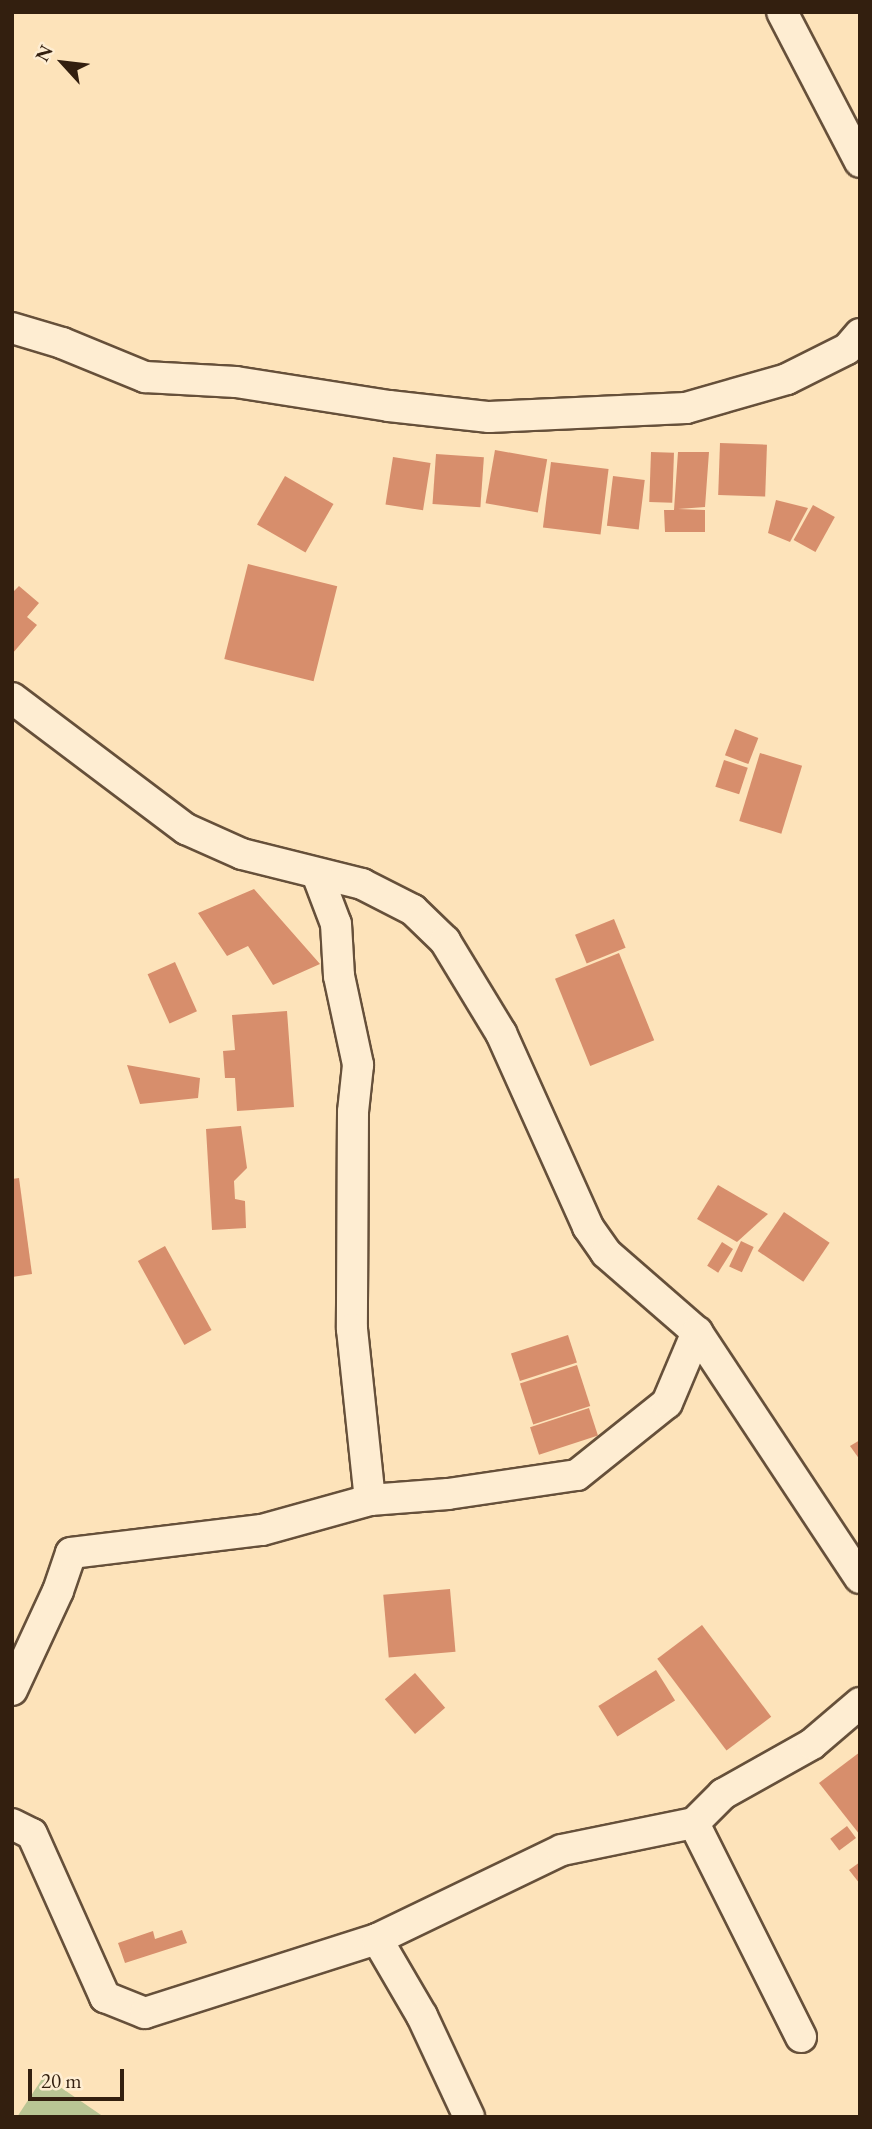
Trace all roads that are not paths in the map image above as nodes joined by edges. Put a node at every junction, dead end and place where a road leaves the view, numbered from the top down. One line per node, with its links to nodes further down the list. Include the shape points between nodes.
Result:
1 (782, 12): 2 (street)
2 (860, 162)
3 (12, 328): 4 (street, via 145,377 236,382 489,417 686,408 787,379 847,349)
4 (860, 334)
5 (12, 698): 6 (street, via 186,830 242,855)
6 (317, 874): 7 (street, via 362,884 413,910 445,941 501,1033 588,1227 606,1253); 8 (street, via 336,924 339,976 358,1065 353,1112 352,1329)
7 (697, 1332): 8 (street, via 667,1403 577,1475); 9 (street)
8 (370, 1500): 10 (street, via 262,1530 71,1553)
9 (860, 1578)
10 (12, 1690)
11 (860, 1703): 12 (street, via 812,1744 723,1794)
12 (695, 1823): 14 (street, via 562,1850); 15 (street)
13 (12, 1824): 14 (street, via 32,1834 105,1997 145,2013)
14 (377, 1939): 16 (street, via 422,2016)
15 (801, 2037)
16 (469, 2117)

